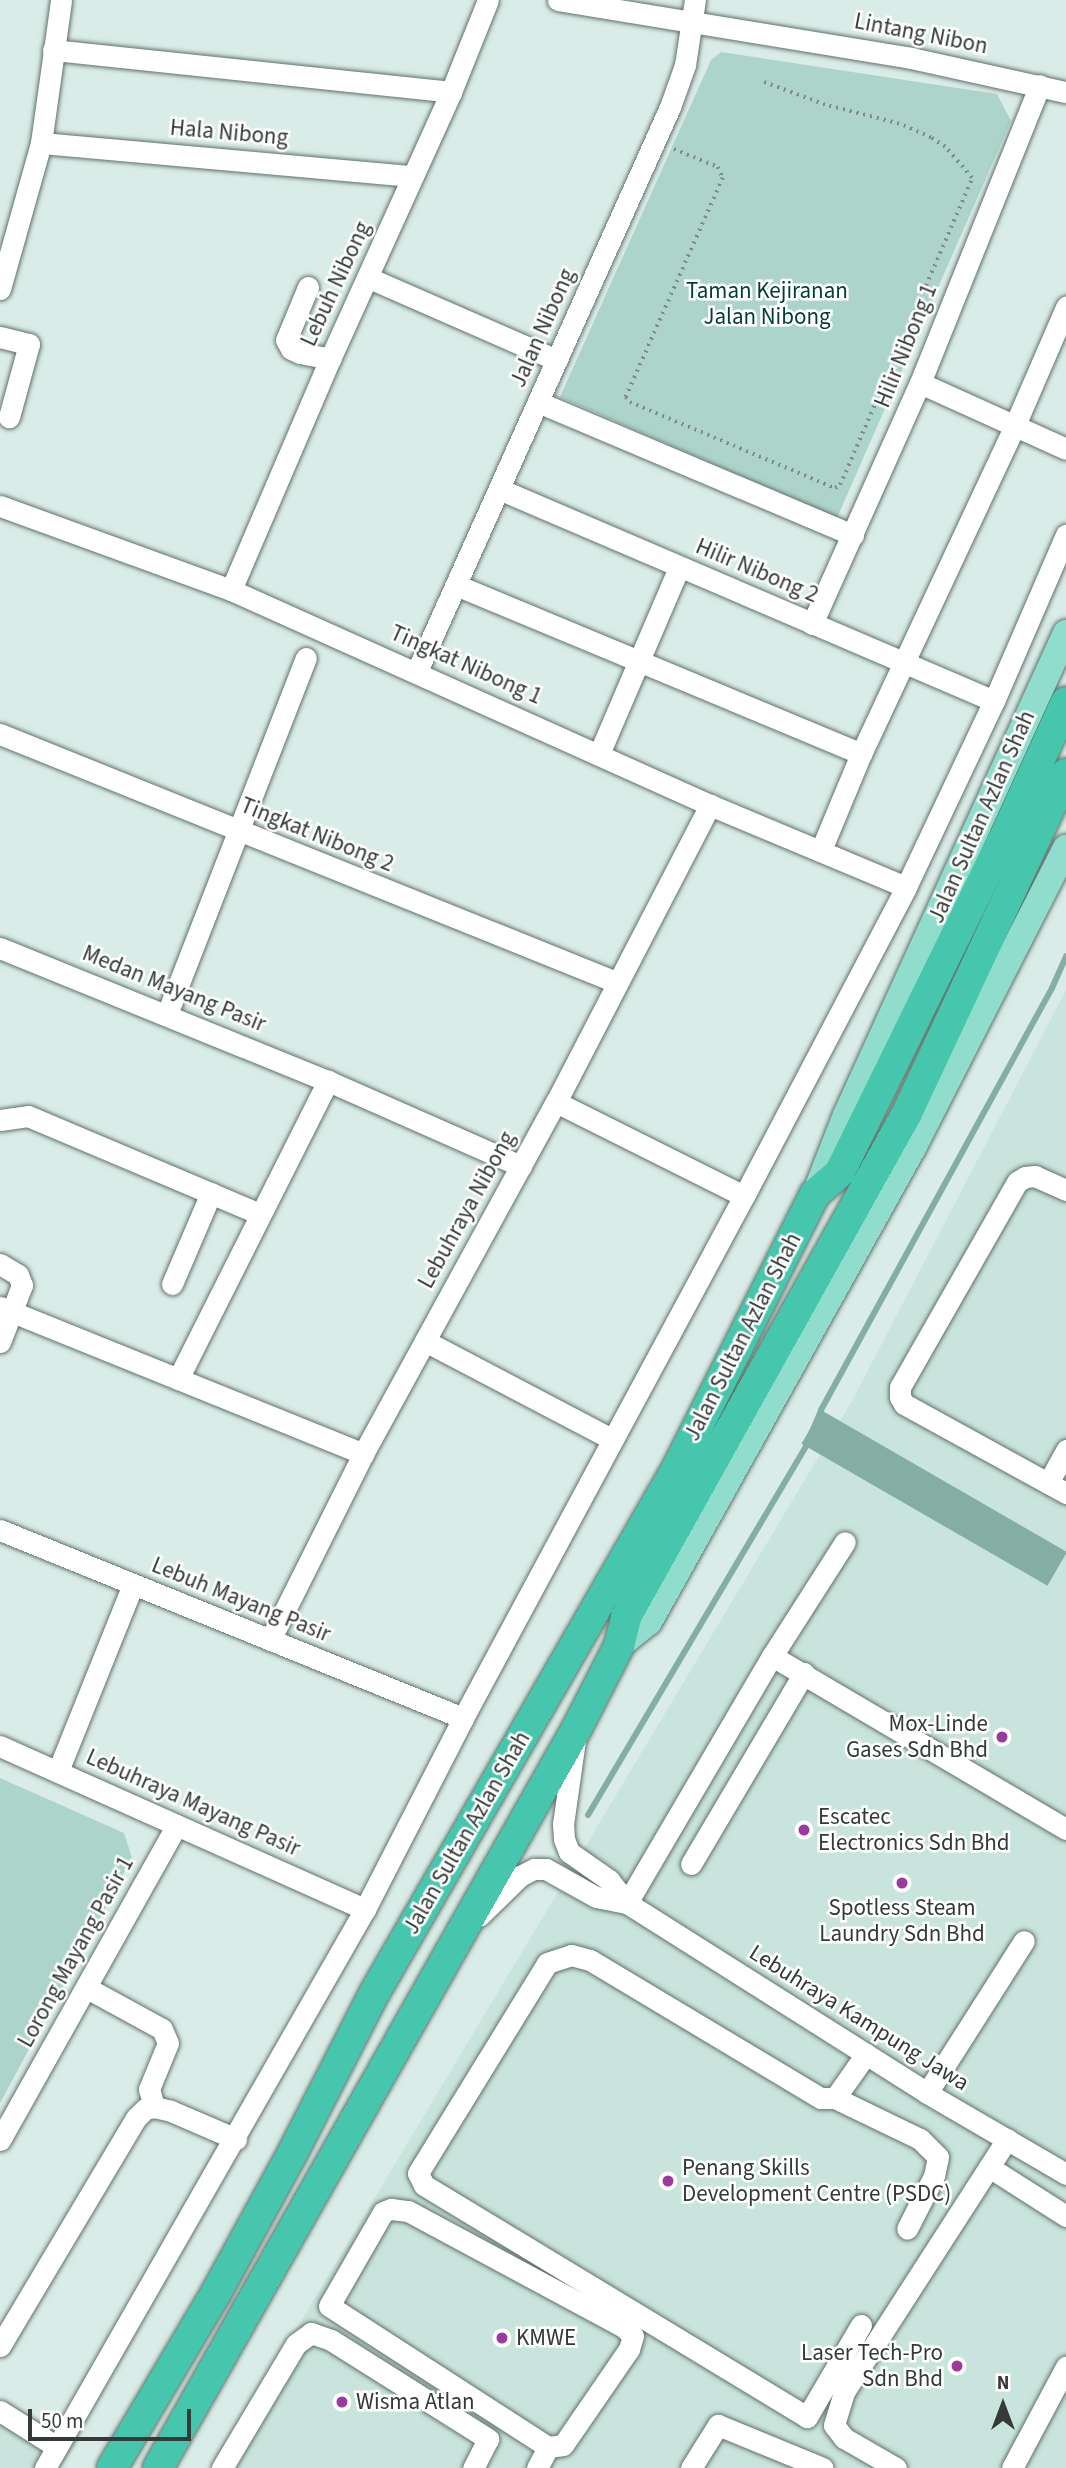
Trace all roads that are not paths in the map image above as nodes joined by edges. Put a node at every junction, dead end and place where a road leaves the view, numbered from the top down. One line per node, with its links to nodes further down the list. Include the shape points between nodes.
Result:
1 (61, 0): 5 (street)
2 (488, 0): 7 (street, Lebuh Nibong)
3 (558, 0): 4 (street, Lintang Nibon)
4 (695, 10): 6 (street, Lintang Nibon); 17 (street, Jalan Nibong, via 685,65)
5 (53, 50): 7 (street); 9 (street)
6 (1040, 85): 8 (street, Lintang Nibon); 18 (street, Hilir Nibong 1)
7 (451, 92): 10 (street, Lebuh Nibong)
8 (1066, 92)
9 (41, 143): 10 (street, Hala Nibong); 13 (street)
10 (413, 176): 11 (street, Lebuh Nibong)
11 (369, 278): 16 (street, Lebuh Nibong); 17 (street)
12 (308, 287): 16 (street, via 286,340 300,353)
13 (0, 289)
14 (1066, 307): 21 (street)
15 (0, 337): 20 (street, via 29,344)
16 (330, 359): 29 (street, Lebuh Nibong)
17 (557, 360): 19 (street, Jalan Nibong)
18 (920, 383): 21 (street); 25 (street, Hilir Nibong 1)
19 (538, 402): 23 (street, Jalan Nibong); 25 (street)
20 (9, 417)
21 (1015, 425): 22 (street); 34 (street)
22 (1066, 449)
23 (499, 489): 27 (street, Hilir Nibong 2); 28 (street, Jalan Nibong)
24 (0, 506): 29 (street, Tingkat Nibong 1)
25 (853, 535): 30 (street, Hilir Nibong 1)
26 (1066, 535): 36 (street)
27 (679, 567): 30 (street, Hilir Nibong 2); 33 (street)
28 (456, 585): 33 (street); 35 (street, Jalan Nibong)
29 (231, 590): 35 (street, Tingkat Nibong 1)
30 (812, 624): 34 (street, Hilir Nibong 2)
31 (1066, 633): 56 (main road, Jalan Sultan Azlan Shah, via 846,1115)
32 (306, 658): 43 (street)
33 (639, 662): 39 (street); 40 (street)
34 (904, 663): 36 (street, Hilir Nibong 2); 40 (street)
35 (417, 671): 39 (street, Tingkat Nibong 1)
36 (994, 701): 46 (street)
37 (1066, 702): 56 (highway, Jalan Sultan Azlan Shah, via 840,1172)
38 (0, 734): 43 (street, Tingkat Nibong 2)
39 (599, 754): 42 (street, Tingkat Nibong 1)
40 (861, 754): 45 (street)
41 (1066, 774): 73 (highway, Jalan Sultan Azlan Shah, via 906,1115 626,1616)
42 (710, 805): 45 (street, Tingkat Nibong 1); 48 (street, Lebuhraya Nibong)
43 (237, 832): 48 (street, Tingkat Nibong 2); 49 (street)
44 (1066, 848): 73 (main road, Jalan Sultan Azlan Shah, via 913,1148 649,1622)
45 (821, 850): 46 (street, Tingkat Nibong 1)
46 (906, 887): 57 (street)
47 (0, 948): 49 (street, Medan Mayang Pasir)
48 (616, 982): 51 (street, Lebuhraya Nibong)
49 (167, 1014): 50 (street, Medan Mayang Pasir)
50 (328, 1081): 53 (street, Medan Mayang Pasir); 58 (street)
51 (556, 1102): 53 (street, Lebuhraya Nibong); 57 (street)
52 (0, 1120): 55 (street, via 28,1116)
53 (521, 1166): 62 (street, Lebuhraya Nibong)
54 (1066, 1191): 68 (street, via 1035,1177 1017,1182 900,1387 904,1404)
55 (211, 1193): 58 (street); 60 (street)
56 (815, 1194): 106 (highway, Jalan Sultan Azlan Shah, via 677,1468 375,1992 229,2268)
57 (744, 1195): 65 (street)
58 (260, 1214): 64 (street)
59 (0, 1265): 61 (street, via 18,1275 22,1285)
60 (172, 1284)
61 (6, 1309): 63 (street); 64 (street)
62 (425, 1341): 65 (street); 67 (street, Lebuhraya Nibong)
63 (0, 1342)
64 (178, 1379): 67 (street)
65 (612, 1439): 76 (street)
66 (1066, 1450): 68 (street)
67 (363, 1454): 72 (street, Lebuhraya Nibong)
68 (1058, 1489)
69 (0, 1530): 71 (street, Lebuh Mayang Pasir)
70 (845, 1542): 74 (street)
71 (133, 1584): 72 (street, Lebuh Mayang Pasir); 79 (street)
72 (270, 1640): 76 (street, Lebuh Mayang Pasir)
73 (619, 1646): 77 (highway, Jalan Sultan Azlan Shah)
74 (772, 1656): 75 (street); 83 (street)
75 (804, 1673): 81 (street); 82 (street)
76 (463, 1718): 84 (street)
77 (577, 1728): 83 (street, Lebuhraya Kampung Jawa, via 564,1839 569,1852 609,1880); 85 (highway, Jalan Sultan Azlan Shah)
78 (0, 1746): 79 (street, Lebuhraya Mayang Pasir)
79 (58, 1771): 80 (street, Lebuhraya Mayang Pasir)
80 (177, 1825): 84 (street, Lebuhraya Mayang Pasir); 87 (street, Lorong Mayang Pasir 1)
81 (1066, 1829)
82 (691, 1864)
83 (627, 1903): 85 (street, Lebuhraya Kampung Jawa, via 597,1897 546,1869 534,1869 520,1876); 88 (street, Lebuhraya Kampung Jawa)
84 (365, 1909): 92 (street)
85 (458, 1936): 107 (highway, Jalan Sultan Azlan Shah)
86 (1024, 1941): 89 (street)
87 (86, 1988): 91 (street, via 162,2029 168,2043 149,2089); 94 (street, Lorong Mayang Pasir 1)
88 (866, 2054): 89 (street, Lebuhraya Kampung Jawa); 90 (street)
89 (927, 2093): 93 (street, Lebuhraya Kampung Jawa)
90 (835, 2098): 98 (street, via 920,2139 938,2157 934,2176); 99 (street, via 821,2098 590,1959 570,1955 547,1963 418,2174 424,2185 807,2417)
91 (154, 2107): 92 (street); 100 (street, via 136,2118)
92 (236, 2139): 103 (street)
93 (1007, 2139): 95 (street); 96 (street, Lebuhraya Kampung Jawa)
94 (0, 2140)
95 (989, 2167): 97 (street); 113 (street, via 844,2392 838,2410 834,2425 844,2438)
96 (1066, 2174)
97 (1066, 2216)
98 (907, 2228)
99 (861, 2325)
100 (0, 2346)
101 (1066, 2367): 114 (street)
102 (0, 2411): 103 (street)
103 (57, 2447): 105 (street)
104 (548, 2448): 104 (street, via 329,2306 383,2212 408,2211 633,2336 629,2349 563,2445); 110 (street)
105 (45, 2468)
106 (113, 2468)
107 (158, 2468)
108 (222, 2468): 109 (street, via 296,2344 312,2333 331,2340 488,2439)
109 (473, 2468)
110 (537, 2468)
111 (691, 2468): 112 (street, via 718,2425)
112 (823, 2468)
113 (896, 2468)
114 (1012, 2468)

